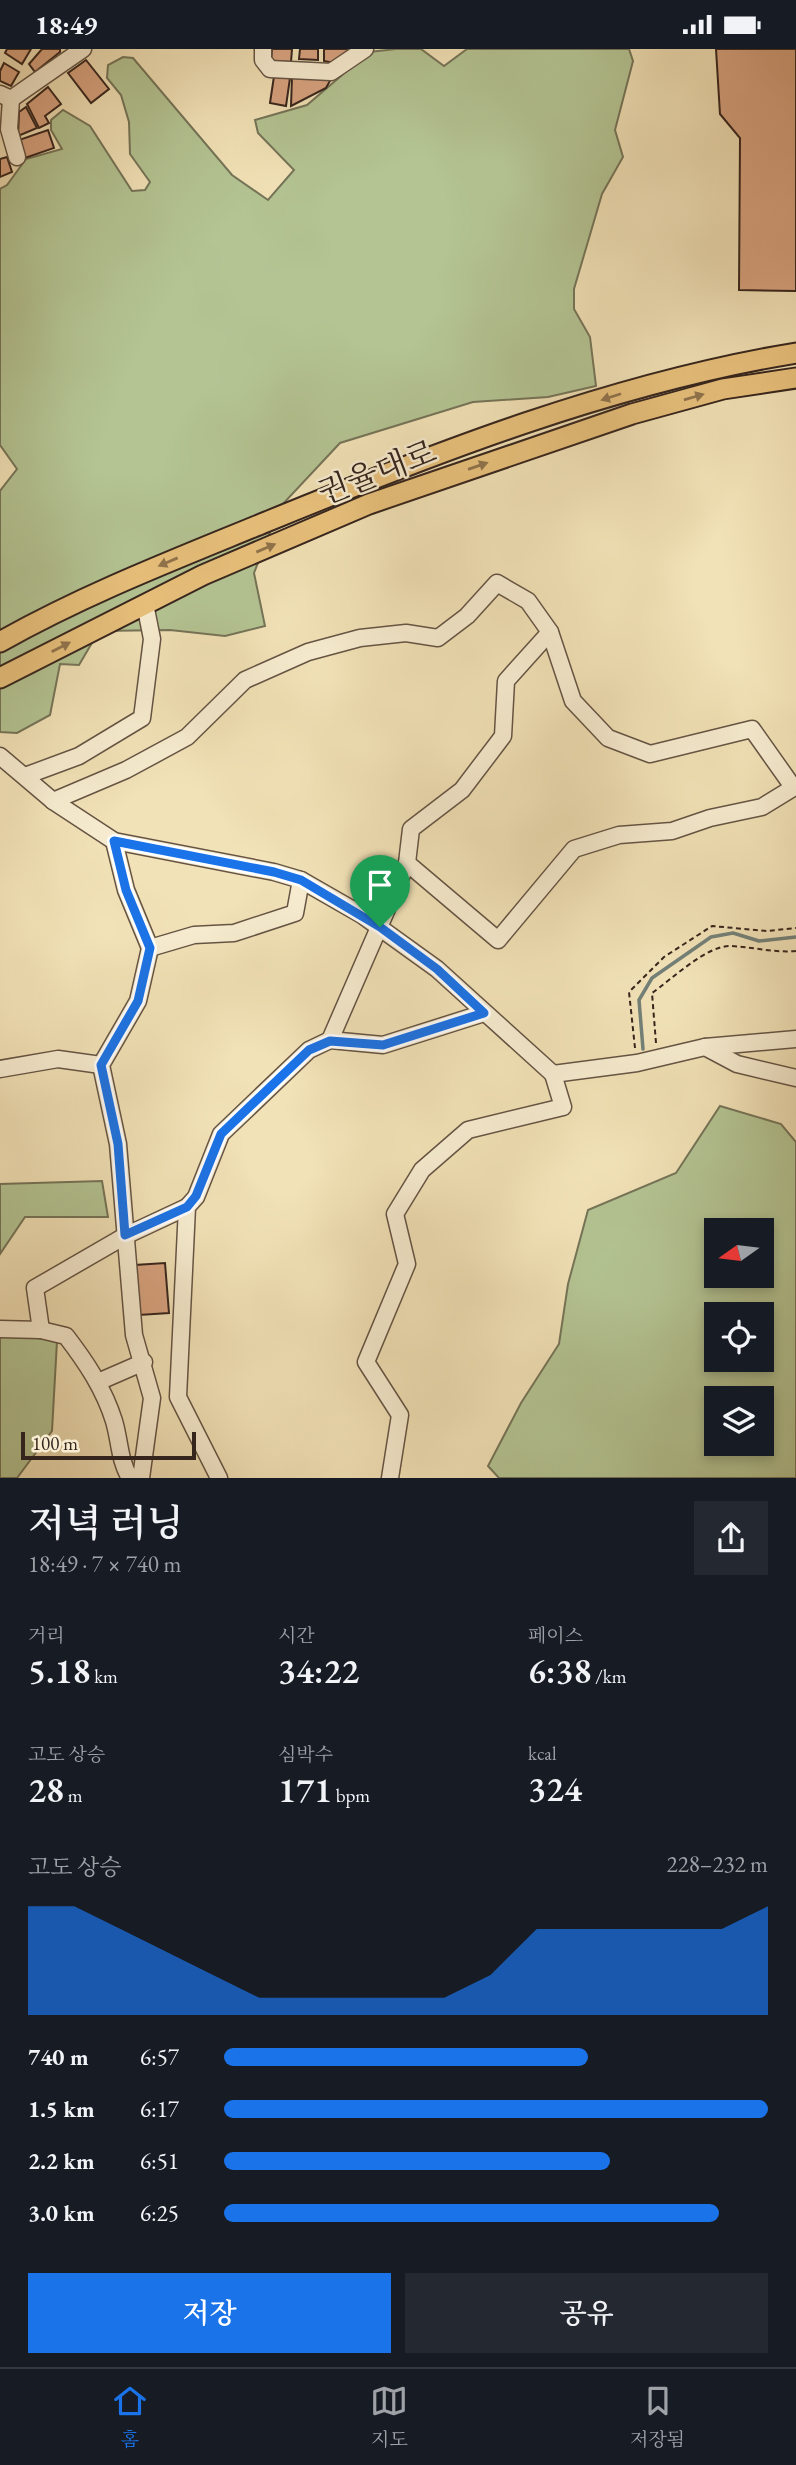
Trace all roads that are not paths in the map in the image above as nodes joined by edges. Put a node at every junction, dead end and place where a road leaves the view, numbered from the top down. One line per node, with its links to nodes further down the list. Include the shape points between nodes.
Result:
1 (83, 49): 4 (street)
2 (263, 49): 3 (street, via 263,60 270,69 331,72)
3 (365, 49)
4 (6, 97): 5 (street)
5 (17, 157)
6 (796, 353): 12 (main road, 권율대로, one-way to 12, via 702,370 393,470 64,606)
7 (796, 378): 8 (main road, 권율대로)
8 (774, 381): 9 (main road); 10 (main road, 권율대로, one-way to 8, via 369,504 632,414 723,389)
9 (796, 386)
10 (145, 604): 13 (main road, 권율대로, one-way to 10); 15 (street, via 152,639 142,717 79,756)
11 (551, 632): 16 (street, via 573,701 608,738 650,754 752,729); 17 (street, via 528,601 497,583 467,616 438,638 406,633 360,638 308,652 245,680 187,737); 19 (street, via 506,681 503,736 462,790 411,829)
12 (0, 642)
13 (0, 678)
14 (0, 756): 15 (street)
15 (25, 776): 17 (street)
16 (794, 786): 19 (street, via 762,807 672,831 618,835 575,849 498,940)
17 (53, 801): 18 (street)
18 (114, 841): 20 (street); 22 (street, via 126,890)
19 (407, 863): 21 (street)
20 (301, 880): 21 (street); 22 (street, via 295,913 234,933 194,935)
21 (380, 927): 23 (street, via 437,969); 25 (street)
22 (150, 948): 27 (street, via 138,1001)
23 (484, 1013): 25 (street, via 383,1045); 29 (street)
24 (796, 1039): 26 (street)
25 (330, 1041): 31 (street, via 309,1050 221,1134 196,1196)
26 (705, 1047): 29 (street, via 637,1063); 30 (street, via 737,1064)
27 (101, 1065): 28 (street, via 58,1059); 32 (street, via 118,1144)
28 (0, 1069)
29 (553, 1074): 40 (street, via 563,1107 468,1130 422,1170 395,1214 407,1264 366,1362 400,1415)
30 (796, 1078)
31 (187, 1207): 32 (street); 39 (street, via 178,1398)
32 (125, 1235): 34 (street, via 35,1289); 35 (street, via 134,1335)
33 (0, 1329): 34 (street)
34 (40, 1330): 36 (street, via 66,1336)
35 (144, 1362): 36 (street); 38 (street, via 152,1398)
36 (98, 1383): 37 (street)
37 (130, 1478)
38 (141, 1478)
39 (219, 1478)
40 (390, 1478)

